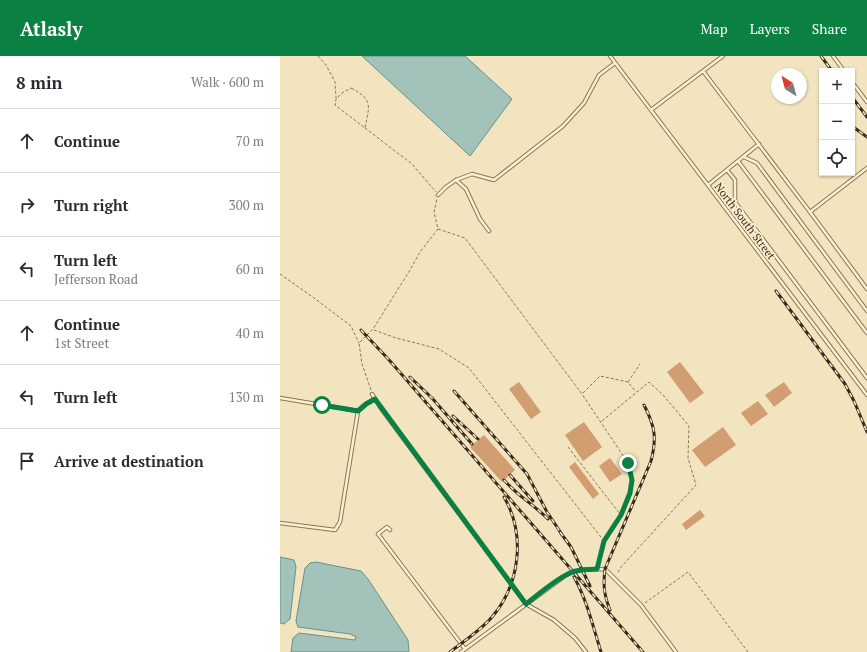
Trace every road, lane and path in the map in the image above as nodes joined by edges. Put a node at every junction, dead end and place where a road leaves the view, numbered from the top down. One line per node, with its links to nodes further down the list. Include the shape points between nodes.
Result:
1 (318, 56): 9 (path, via 335,82)
2 (610, 56): 5 (lane, North South Street)
3 (723, 56): 7 (lane)
4 (832, 56): 6 (lane)
5 (615, 63): 11 (lane, North South Street); 18 (lane, via 599,75 584,103 562,126 494,180 472,174)
6 (842, 68)
7 (703, 71): 11 (lane); 13 (lane)
8 (855, 86): 10 (lane)
9 (336, 99): 12 (path, via 335,105); 12 (path, via 351,88 367,99)
10 (867, 102)
11 (651, 110): 19 (lane, North South Street)
12 (365, 128): 20 (path, via 412,164)
13 (759, 144): 14 (lane); 21 (lane)
14 (744, 157): 15 (lane); 26 (lane, via 757,163)
15 (738, 161): 17 (lane); 28 (lane)
16 (867, 168): 21 (lane)
17 (727, 170): 19 (lane); 31 (lane, via 735,180 735,202)
18 (456, 180): 20 (lane); 23 (lane, via 466,189 480,219)
19 (708, 185): 36 (lane, North South Street)
20 (438, 195): 22 (path, via 434,212)
21 (810, 212): 25 (lane)
22 (438, 228): 27 (path, via 420,252); 35 (path, via 466,238)
23 (489, 231)
24 (280, 274): 29 (path, via 351,326)
25 (867, 289)
26 (867, 311)
27 (373, 329): 29 (path); 45 (path, via 439,349 469,368)
28 (867, 333)
29 (359, 343): 34 (path, via 362,364)
30 (640, 364): 32 (path)
31 (867, 378)
32 (628, 382): 33 (path); 35 (path, via 600,376)
33 (636, 392): 40 (path); 47 (path, via 649,382 689,426 688,458 696,485 620,567)
34 (372, 394): 38 (lane)
35 (582, 394): 40 (path)
36 (867, 395)
37 (280, 398): 39 (lane)
38 (375, 399): 39 (lane); 48 (lane)
39 (358, 411): 43 (lane, via 340,522 335,530)
40 (601, 421): 42 (path, via 628,463 632,480)
41 (568, 447): 42 (path)
42 (621, 515): 45 (path)
43 (280, 523)
44 (390, 530): 50 (lane, via 387,527 378,534)
45 (604, 541): 46 (path)
46 (597, 569): 47 (lane, via 605,569); 48 (lane, via 571,572)
47 (615, 579): 49 (lane)
48 (526, 604): 50 (lane); 52 (lane, via 554,620 575,638)
49 (642, 605): 53 (lane); 54 (path, via 688,572)
50 (465, 649): 51 (lane)
51 (461, 652)
52 (586, 652)
53 (676, 652)
54 (748, 652)

